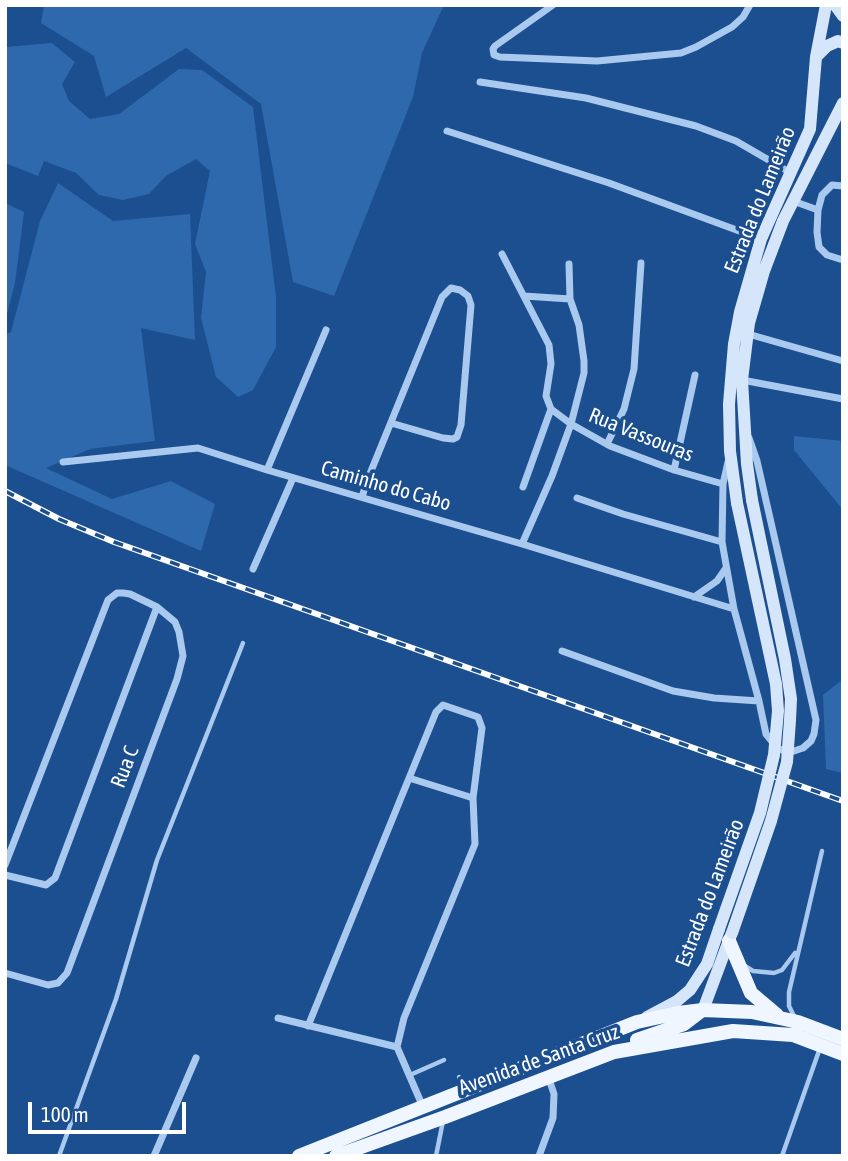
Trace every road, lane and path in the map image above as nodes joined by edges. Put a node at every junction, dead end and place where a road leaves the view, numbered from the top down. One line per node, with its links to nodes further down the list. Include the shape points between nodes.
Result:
1 (553, 5): 2 (street, via 493,52 500,57 597,61 681,53 732,27)
2 (750, 5)
3 (826, 5): 7 (main road, Estrada do Lameirão)
4 (835, 5): 5 (main road)
5 (843, 16)
6 (843, 43): 7 (main road, via 831,44)
7 (816, 57): 11 (main road, Estrada do Lameirão, via 810,129)
8 (480, 82): 11 (street, via 570,95 696,126 736,141)
9 (843, 103): 13 (main road, Estrada do Lameirão)
10 (447, 131): 15 (street, via 609,183)
11 (791, 173): 15 (main road, Estrada do Lameirão)
12 (843, 186): 14 (street, via 827,188)
13 (793, 201): 14 (street); 23 (main road, Estrada do Lameirão, via 767,261)
14 (818, 210): 17 (street, via 819,247)
15 (761, 239): 33 (main road, Estrada do Lameirão, via 734,344)
16 (502, 254): 20 (street)
17 (843, 260)
18 (640, 263): 32 (street, via 634,369 624,409)
19 (569, 264): 21 (street)
20 (524, 296): 21 (street); 28 (street, via 549,345 546,396)
21 (570, 299): 30 (street, via 584,361)
22 (326, 330): 35 (street)
23 (748, 334): 24 (street); 26 (main road, Estrada do Lameirão)
24 (843, 361)
25 (695, 375): 36 (street)
26 (743, 380): 27 (street); 31 (main road, Estrada do Lameirão)
27 (843, 399)
28 (551, 409): 30 (street, Rua Vassouras); 39 (street)
29 (391, 423): 29 (street, via 443,438 457,437 471,305 468,296 455,288 442,297); 40 (street)
30 (570, 424): 32 (street, Rua Vassouras); 43 (street)
31 (745, 428): 51 (street, Estrada do Lameirão, via 757,461 816,720 811,741 798,751 778,748 766,734); 57 (main road, Estrada do Lameirão, bridge, via 752,500 791,699 787,762 775,810)
32 (607, 444): 36 (street, Rua Vassouras)
33 (730, 451): 38 (street, Estrada do Lameirão); 57 (main road, Estrada do Lameirão, bridge, via 778,711 774,755)
34 (63, 462): 35 (street, Caminho do Cabo, via 198,448)
35 (267, 470): 37 (street, Caminho do Cabo)
36 (674, 470): 38 (street, Rua Vassouras)
37 (293, 478): 40 (street, Caminho do Cabo); 45 (street)
38 (723, 484): 42 (street, Estrada do Lameirão)
39 (523, 487)
40 (362, 497): 43 (street, Caminho do Cabo)
41 (577, 498): 42 (street)
42 (722, 542): 44 (street, Estrada do Lameirão)
43 (522, 544): 46 (street, Caminho do Cabo)
44 (726, 568): 46 (street, via 717,581); 48 (street, Estrada do Lameirão)
45 (253, 569)
46 (694, 597): 48 (street, Caminho do Cabo)
47 (157, 607): 55 (street, Rua C, via 130,594 117,593 108,600); 56 (street, via 55,878 41,885); 60 (street, Rua C, via 172,618 183,656 67,973 58,983 48,985)
48 (734, 609): 51 (street, Estrada do Lameirão)
49 (243, 643): 78 (lane, via 157,860 116,999)
50 (562, 651): 51 (street, via 673,691)
51 (759, 701)
52 (409, 778): 53 (street); 53 (street, via 441,706 470,712 482,728); 66 (street)
53 (473, 798): 69 (street, via 475,844 404,1018)
54 (822, 850): 58 (lane)
55 (5, 865)
56 (5, 875)
57 (727, 934): 59 (main road); 61 (main road, Estrada do Lameirão); 64 (main road, Estrada do Lameirão, via 690,990)
58 (797, 949): 59 (lane, via 782,970 774,973 753,971); 65 (lane, via 789,1006)
59 (736, 960): 62 (main road, via 751,993)
60 (5, 973)
61 (703, 1010): 62 (main road); 64 (main road, Avenida de Santa Cruz); 70 (main road, via 684,1024)
62 (781, 1017): 65 (main road)
63 (278, 1018): 66 (street)
64 (637, 1022): 76 (main road, Avenida de Santa Cruz, via 462,1084)
65 (798, 1022): 67 (main road)
66 (308, 1026): 69 (street)
67 (843, 1039)
68 (821, 1044): 70 (main road, Avenida de Santa Cruz, via 793,1035 733,1031); 71 (main road, Avenida de Santa Cruz); 84 (lane)
69 (397, 1047): 74 (street)
70 (614, 1052): 75 (main road, Avenida de Santa Cruz)
71 (843, 1054)
72 (196, 1058): 79 (street)
73 (444, 1060): 74 (lane)
74 (410, 1075): 76 (street)
75 (548, 1076): 77 (main road, Avenida de Santa Cruz); 83 (street, via 554,1094 553,1118)
76 (423, 1107): 80 (main road, Avenida de Santa Cruz)
77 (444, 1117): 81 (main road, Avenida de Santa Cruz); 82 (lane)
78 (59, 1156)
79 (154, 1156)
80 (299, 1156)
81 (336, 1156)
82 (436, 1156)
83 (539, 1156)
84 (782, 1156)

